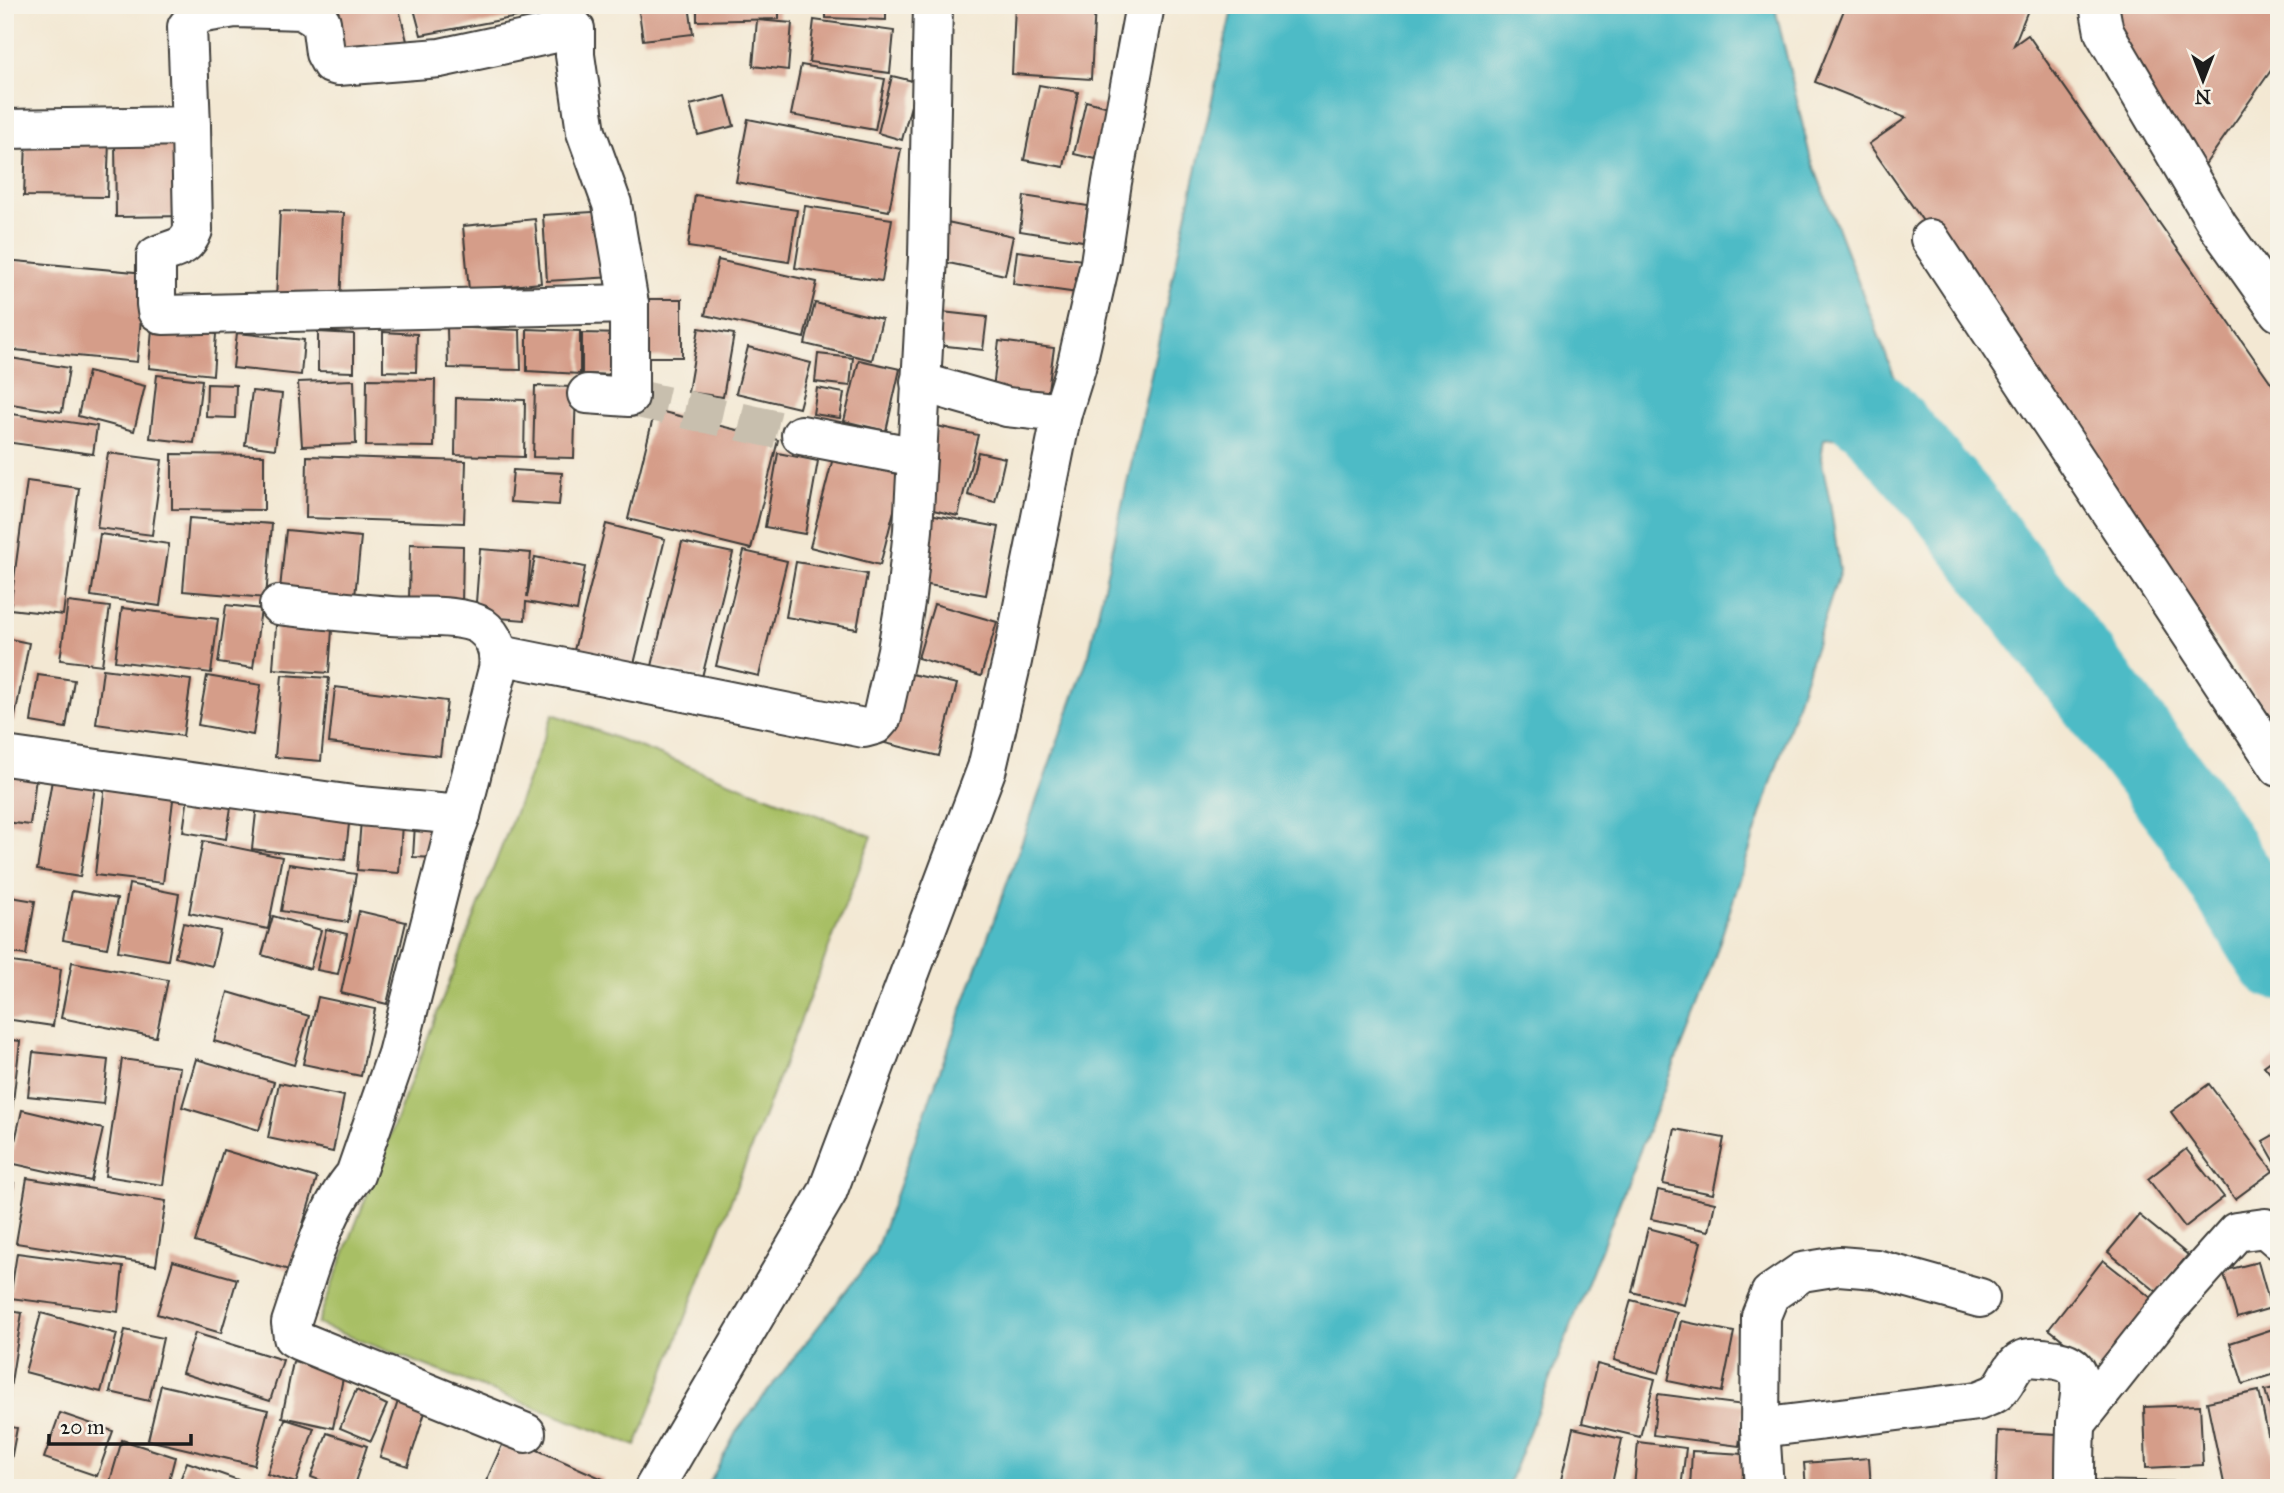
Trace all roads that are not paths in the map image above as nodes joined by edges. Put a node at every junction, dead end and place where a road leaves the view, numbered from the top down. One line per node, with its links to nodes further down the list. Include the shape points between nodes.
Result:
1 (933, 5): 10 (street, via 928,257)
2 (1145, 5): 12 (street, via 1100,264)
3 (2099, 5): 9 (street, via 2104,32 2218,226)
4 (583, 17): 5 (street, via 440,58 338,66 331,64 326,53 321,22 302,10 235,8 198,14 187,27); 8 (street, via 575,55 586,132 612,204)
5 (191, 125): 6 (street); 8 (street, via 193,230 183,247 156,256 156,304 163,315)
6 (5, 129)
7 (1930, 239): 18 (street)
8 (628, 304): 11 (street, via 629,397)
9 (2279, 312)
10 (920, 383): 12 (street, via 1007,407); 14 (street)
11 (587, 394)
12 (1062, 413): 25 (street, via 987,768 827,1194)
13 (801, 435): 14 (street)
14 (916, 457): 16 (street, via 906,596 882,718 875,725 864,729)
15 (279, 605): 16 (street, via 463,620 481,626)
16 (500, 655): 19 (street)
17 (5, 755): 19 (street, via 360,806)
18 (2279, 767)
19 (461, 815): 24 (street, via 397,1054 355,1175 332,1208 291,1324 293,1337 300,1341)
20 (2279, 1240): 22 (street, via 2265,1228 2236,1232)
21 (1980, 1298): 23 (street, via 1876,1269 1839,1266 1802,1272 1770,1294 1761,1316)
22 (2076, 1424): 23 (street, via 2081,1400 2076,1368 2051,1359 2025,1359 1997,1392 1978,1402); 27 (street)
23 (1760, 1427): 26 (street)
24 (526, 1433)
25 (654, 1488)
26 (1764, 1488)
27 (2075, 1488)

